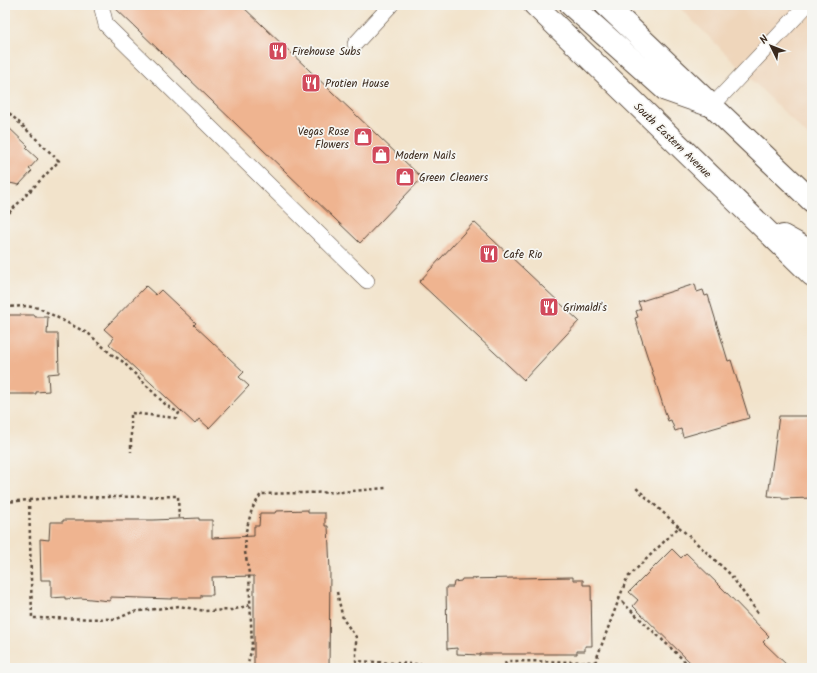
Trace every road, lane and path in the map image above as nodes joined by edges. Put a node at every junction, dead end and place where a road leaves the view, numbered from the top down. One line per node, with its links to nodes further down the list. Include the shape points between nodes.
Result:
1 (101, 5): 15 (lane, via 106,25)
2 (391, 5): 7 (lane)
3 (535, 5): 12 (main road, South Eastern Avenue)
4 (571, 5): 8 (main road, via 666,90)
5 (606, 5): 8 (main road)
6 (807, 5): 8 (lane)
7 (355, 44)
8 (712, 106): 10 (main road)
9 (5, 109): 11 (path, via 59,161)
10 (812, 201)
11 (5, 217)
12 (760, 224): 13 (main road); 14 (main road, South Eastern Avenue)
13 (812, 252)
14 (812, 275)
15 (367, 281)
16 (5, 307): 17 (path, via 39,308 89,334 110,354 122,360 166,405 179,413 176,418 131,413)
17 (131, 452)
18 (635, 487): 23 (path)
19 (386, 488): 26 (path, via 261,494 252,509 246,531 245,552 249,573)
20 (25, 501): 21 (path); 22 (path, via 57,497 178,496); 26 (path, via 29,500 32,618 117,619 132,612 178,606 205,611 232,610)
21 (5, 502)
22 (179, 519)
23 (679, 527): 25 (path, via 627,578); 27 (path, via 730,574)
24 (337, 592): 30 (path, via 343,619 356,637 356,661)
25 (619, 599): 28 (path); 33 (path)
26 (250, 605): 29 (path, via 252,647)
27 (758, 613)
28 (595, 662): 31 (path, via 508,661); 32 (path)
29 (247, 668)
30 (489, 668)
31 (500, 668)
32 (593, 668)
33 (692, 668)

